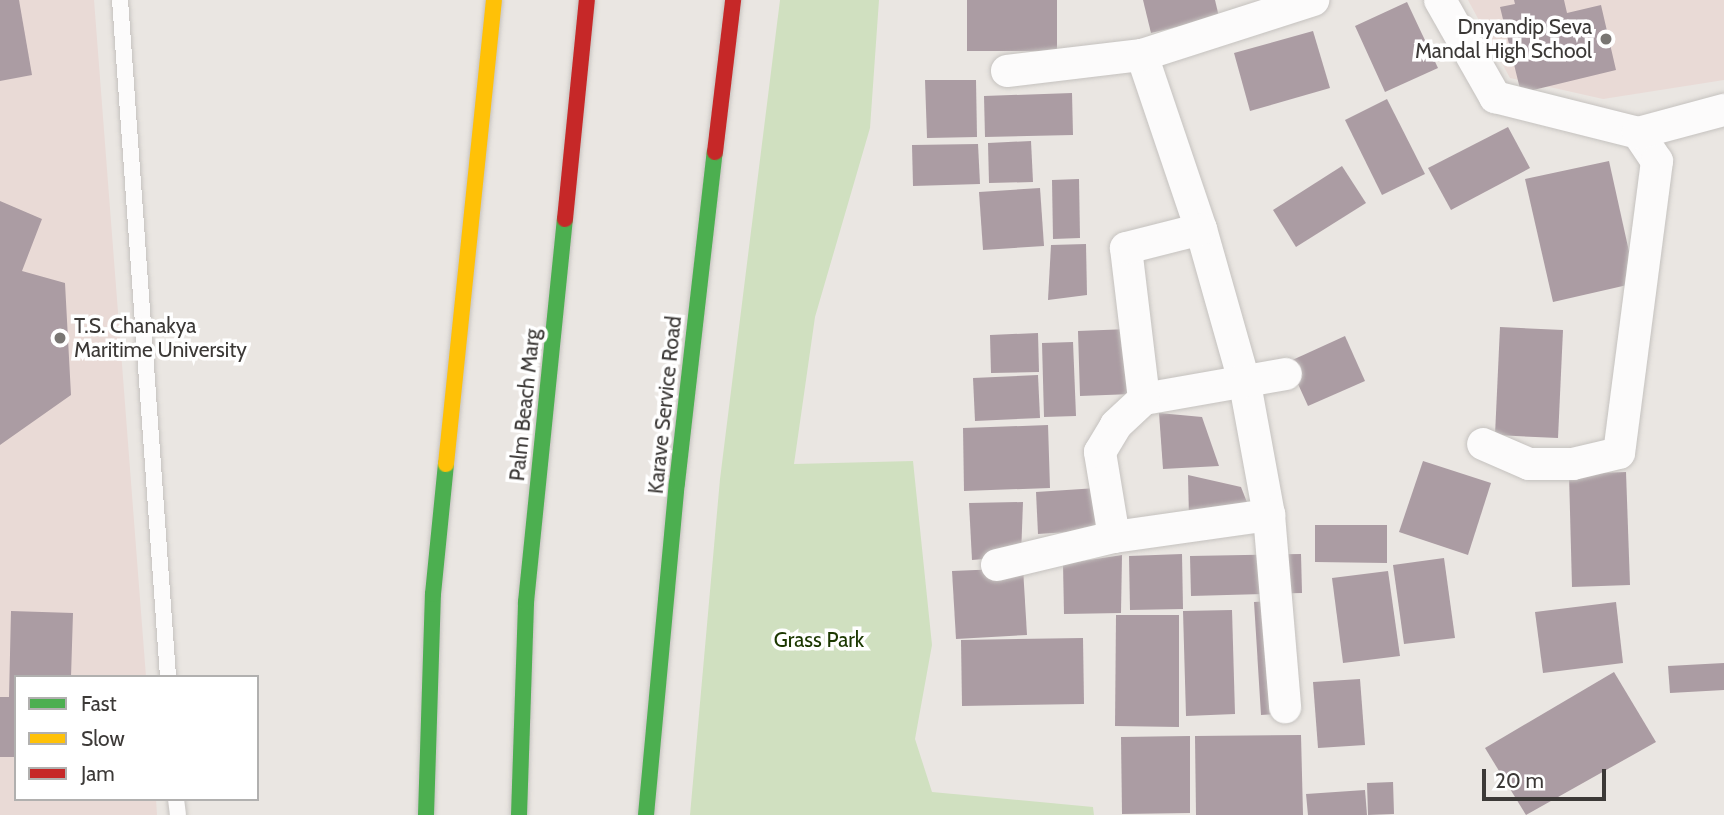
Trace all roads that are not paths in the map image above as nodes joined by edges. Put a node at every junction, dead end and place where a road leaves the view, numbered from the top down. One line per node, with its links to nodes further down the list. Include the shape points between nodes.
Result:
1 (120, 0): 19 (lane)
2 (494, 0): 21 (main road, via 433,594)
3 (587, 0): 22 (main road, Palm Beach Marg, via 526,602)
4 (733, 0): 23 (main road, Karave Service Road, via 677,483)
5 (1313, 0): 7 (street)
6 (1440, 0): 10 (street, via 1495,97)
7 (1142, 55): 8 (street); 11 (street)
8 (1007, 71)
9 (1724, 110): 10 (street)
10 (1639, 133): 15 (street, via 1657,161 1619,453 1573,464 1529,464)
11 (1201, 229): 13 (street); 14 (street, via 1126,248)
12 (1286, 374): 13 (street)
13 (1245, 384): 14 (street, via 1196,387); 16 (street)
14 (1144, 399): 17 (street, via 1116,425 1100,452)
15 (1483, 444)
16 (1269, 515): 17 (street); 20 (street)
17 (1114, 537): 18 (street)
18 (997, 565)
19 (168, 675)
20 (1285, 707)
21 (426, 815)
22 (519, 815)
23 (646, 815)

